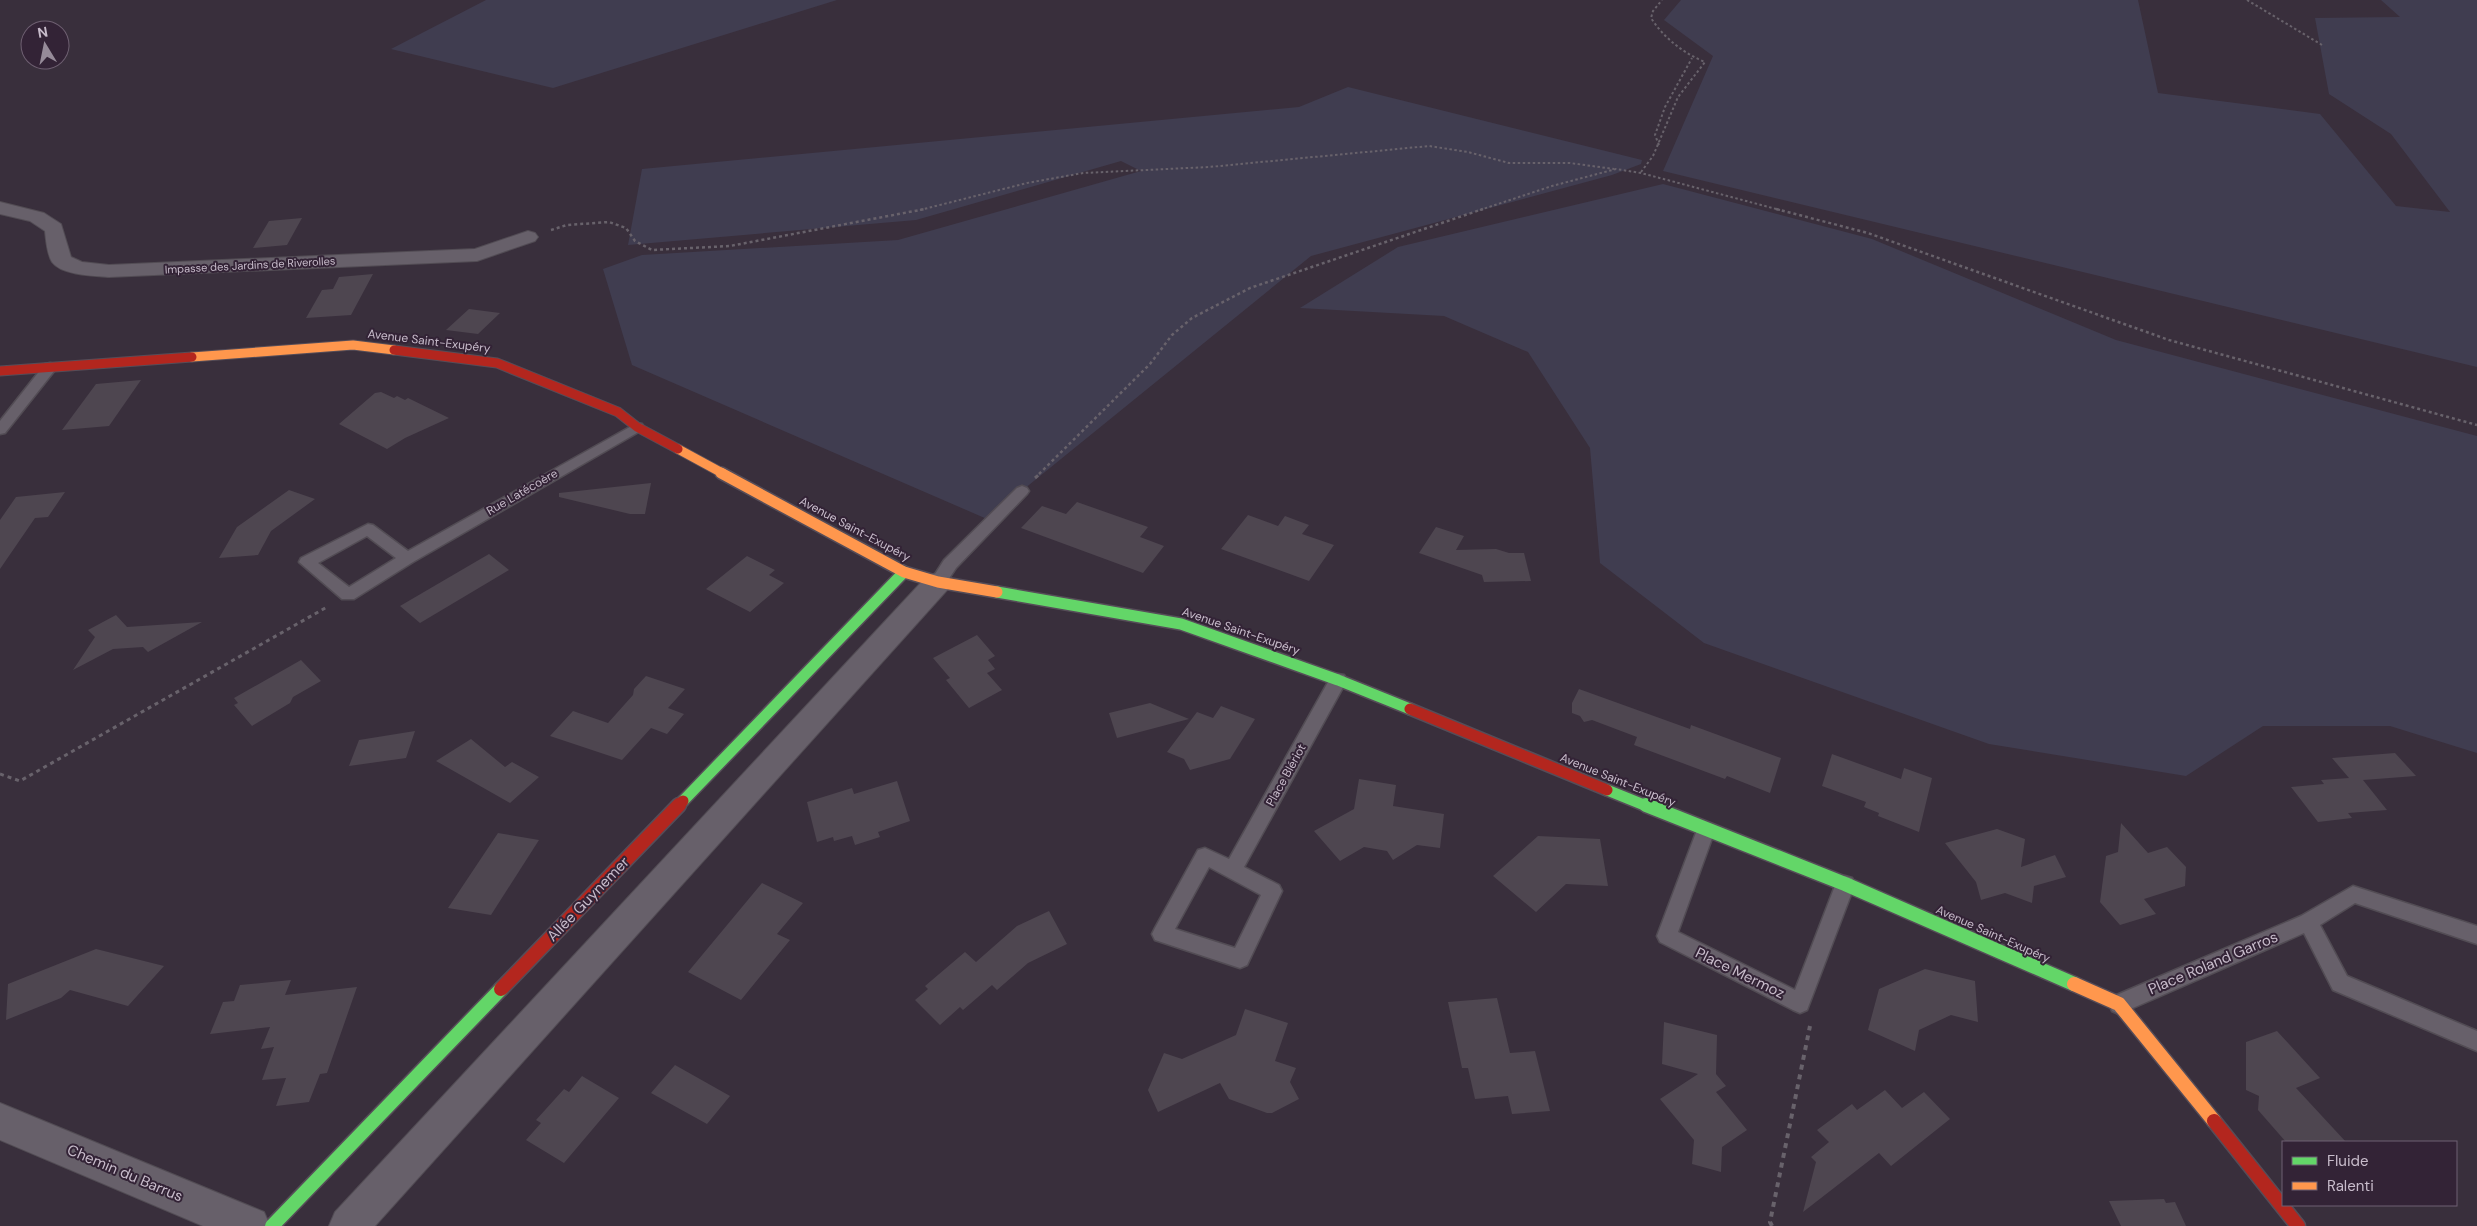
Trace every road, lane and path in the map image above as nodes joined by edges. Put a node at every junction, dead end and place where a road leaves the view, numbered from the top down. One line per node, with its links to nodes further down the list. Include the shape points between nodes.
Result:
1 (1662, 0): 4 (path, via 1651,18 1667,38)
2 (2247, 0): 3 (path)
3 (2322, 45)
4 (1692, 58): 5 (path, via 1655,135); 5 (path, via 1705,62 1674,104)
5 (1660, 145): 7 (path)
6 (1616, 169): 7 (path); 9 (path, via 1570,163 1509,163 1429,146 1208,167 1083,173 1027,182 908,213 730,246 652,250 635,241 626,228 609,222 567,225); 15 (path, via 1552,186 1346,254 1250,288 1221,302 1192,318 1172,335 1150,364)
7 (1641, 173): 12 (path, via 1868,233 2169,340)
8 (0, 208): 9 (street, Impasse des Jardins de Riverolles, via 36,218 54,228 62,260 78,268 109,271 477,255)
9 (528, 237)
10 (50, 367): 11 (street, Avenue Saint-Exupéry); 13 (street, Avenue Saint-Exupéry, via 353,345 497,363 618,412); 14 (lane)
11 (0, 370)
12 (2477, 425)
13 (638, 427): 16 (lane, Rue Latécoère); 17 (street, Avenue Saint-Exupéry)
14 (0, 430)
15 (1022, 491): 18 (lane, via 950,564)
16 (407, 558): 19 (lane, Rue Latécoère); 19 (lane, via 368,529 307,562)
17 (904, 572): 18 (street, Avenue Saint-Exupéry); 32 (street, Allée Guynemer)
18 (938, 582): 20 (street, Avenue Saint-Exupéry, via 1181,624); 33 (street)
19 (348, 595): 21 (path, via 20,781)
20 (1338, 680): 22 (street, Avenue Saint-Exupéry); 23 (lane, Place Blériot)
21 (0, 774)
22 (1706, 830): 24 (street, Avenue Saint-Exupéry); 27 (lane, Place Mermoz, via 1667,936)
23 (1233, 870): 23 (lane, via 1205,856 1162,934 1240,959 1272,890)
24 (1845, 884): 27 (lane, Place Mermoz); 28 (street, Avenue Saint-Exupéry)
25 (2308, 922): 26 (lane, Place Roland Garros, via 2353,894); 28 (lane, Place Roland Garros); 29 (lane, via 2340,983)
26 (2477, 935)
27 (1800, 1003): 34 (path, via 1812,1016 1770,1222)
28 (2119, 1004): 35 (street, Avenue Saint-Exupéry)
29 (2477, 1041)
30 (0, 1121): 31 (street, Chemin du Barrus)
31 (250, 1226)
32 (272, 1226)
33 (349, 1226)
34 (1772, 1226)
35 (2298, 1226)

